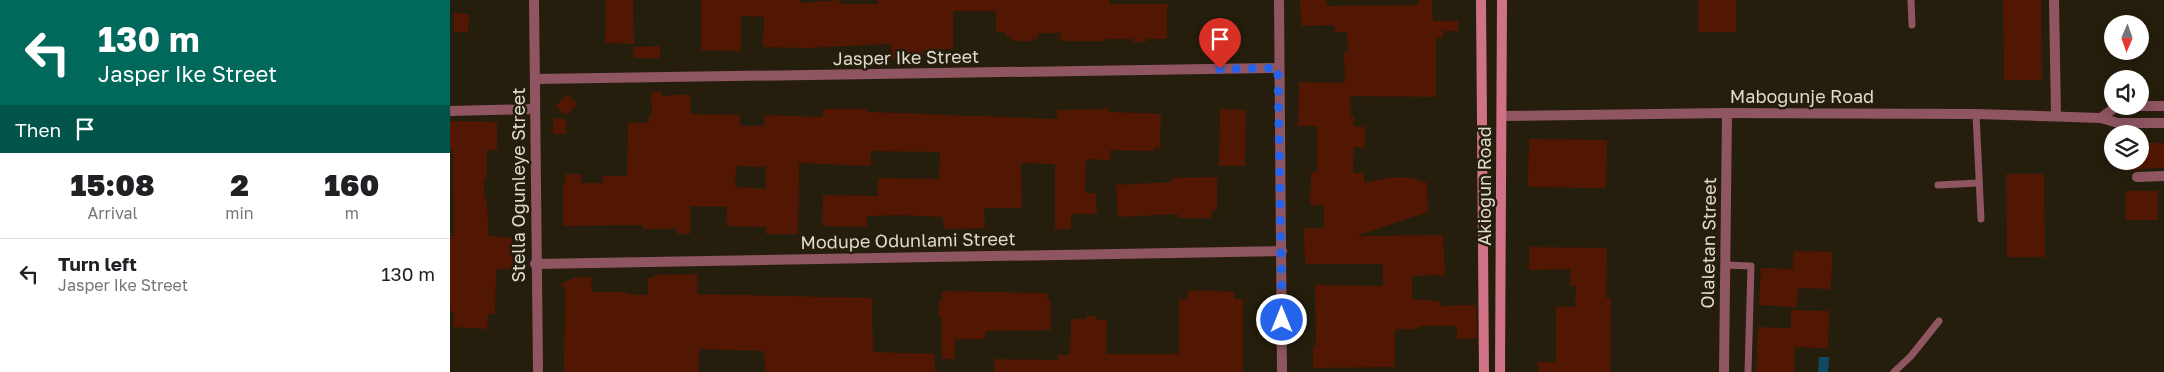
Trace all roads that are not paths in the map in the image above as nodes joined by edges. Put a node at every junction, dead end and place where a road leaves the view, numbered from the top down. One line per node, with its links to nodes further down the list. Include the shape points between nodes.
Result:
1 (534, 0): 9 (street, Stella Ogunleye Street)
2 (1280, 0): 8 (street)
3 (1481, 0): 32 (street)
4 (1502, 0): 17 (street, Akiogun Road)
5 (1911, 0): 7 (lane)
6 (2054, 0): 18 (street)
7 (1912, 25)
8 (1278, 68): 9 (street, Jasper Ike Street); 26 (street)
9 (535, 80): 12 (street, Stella Ogunleye Street)
10 (2149, 106): 11 (street)
11 (2164, 106)
12 (535, 109): 13 (street); 27 (street, Stella Ogunleye Street)
13 (450, 111)
14 (1727, 114): 15 (street, Mabogunje Road); 17 (street, Mabogunje Road); 28 (street, Olaletan Street)
15 (1976, 114): 18 (street, Mabogunje Road); 23 (lane)
16 (2105, 115): 19 (street)
17 (1502, 116): 33 (street, Akiogun Road)
18 (2056, 116): 19 (street, Mabogunje Road)
19 (2101, 118): 20 (street, Mabogunje Road, via 2118,123)
20 (2164, 123)
21 (2138, 176): 22 (street)
22 (2164, 176)
23 (1979, 183): 24 (lane); 25 (lane)
24 (1938, 185)
25 (1981, 219)
26 (1282, 251): 27 (street, Modupe Odunlami Street); 31 (street)
27 (535, 264): 30 (street, Stella Ogunleye Street)
28 (1726, 265): 34 (street, Olaletan Street); 35 (lane, via 1751,266)
29 (1939, 321): 36 (lane)
30 (538, 370)
31 (1282, 372)
32 (1484, 372)
33 (1500, 372)
34 (1724, 372)
35 (1748, 372)
36 (1894, 372)

